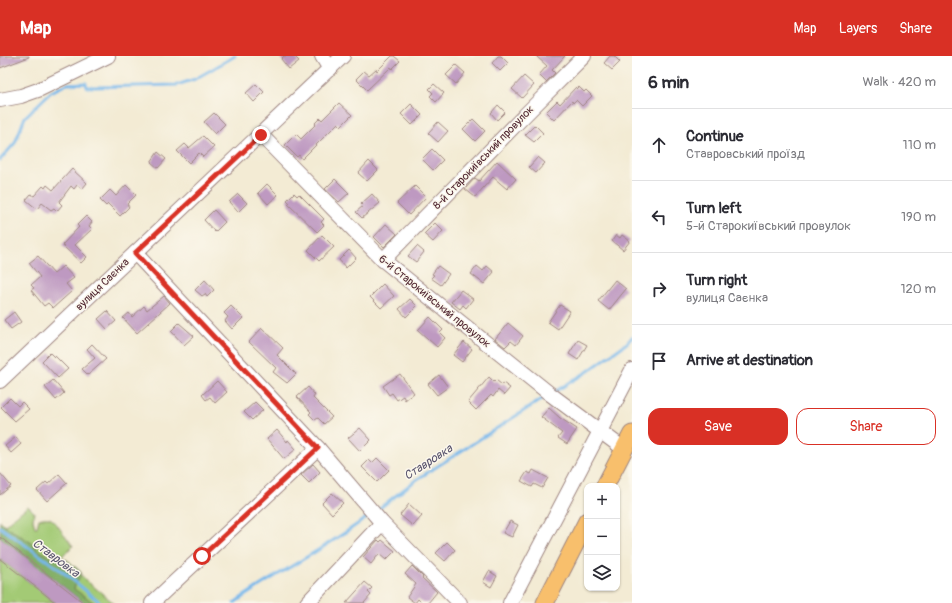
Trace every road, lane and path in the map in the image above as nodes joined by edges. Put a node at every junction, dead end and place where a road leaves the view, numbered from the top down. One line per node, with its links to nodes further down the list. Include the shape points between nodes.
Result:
1 (108, 56): 6 (street, via 38,90)
2 (322, 56): 5 (street)
3 (344, 56): 5 (street, вулиця Саєнка)
4 (584, 56): 9 (street, 8-й Старокиївський провулок)
5 (330, 68): 7 (street, вулиця Саєнка)
6 (0, 100)
7 (261, 135): 8 (street, вулиця Саєнка); 9 (street, 6-й Старокиївський провулок)
8 (135, 253): 11 (street, вулиця Саєнка); 14 (street)
9 (383, 260): 12 (street, 6-й Старокиївський провулок)
10 (632, 370): 12 (street)
11 (0, 381)
12 (600, 433): 15 (street, 6-й Старокиївський провулок); 22 (street)
13 (632, 434): 15 (main road)
14 (318, 448): 17 (street); 19 (street)
15 (624, 449): 16 (main road)
16 (607, 483)
17 (382, 523): 20 (street); 21 (street)
18 (584, 527): 23 (main road)
19 (152, 603)
20 (307, 603)
21 (460, 603)
22 (510, 603)
23 (545, 603)

